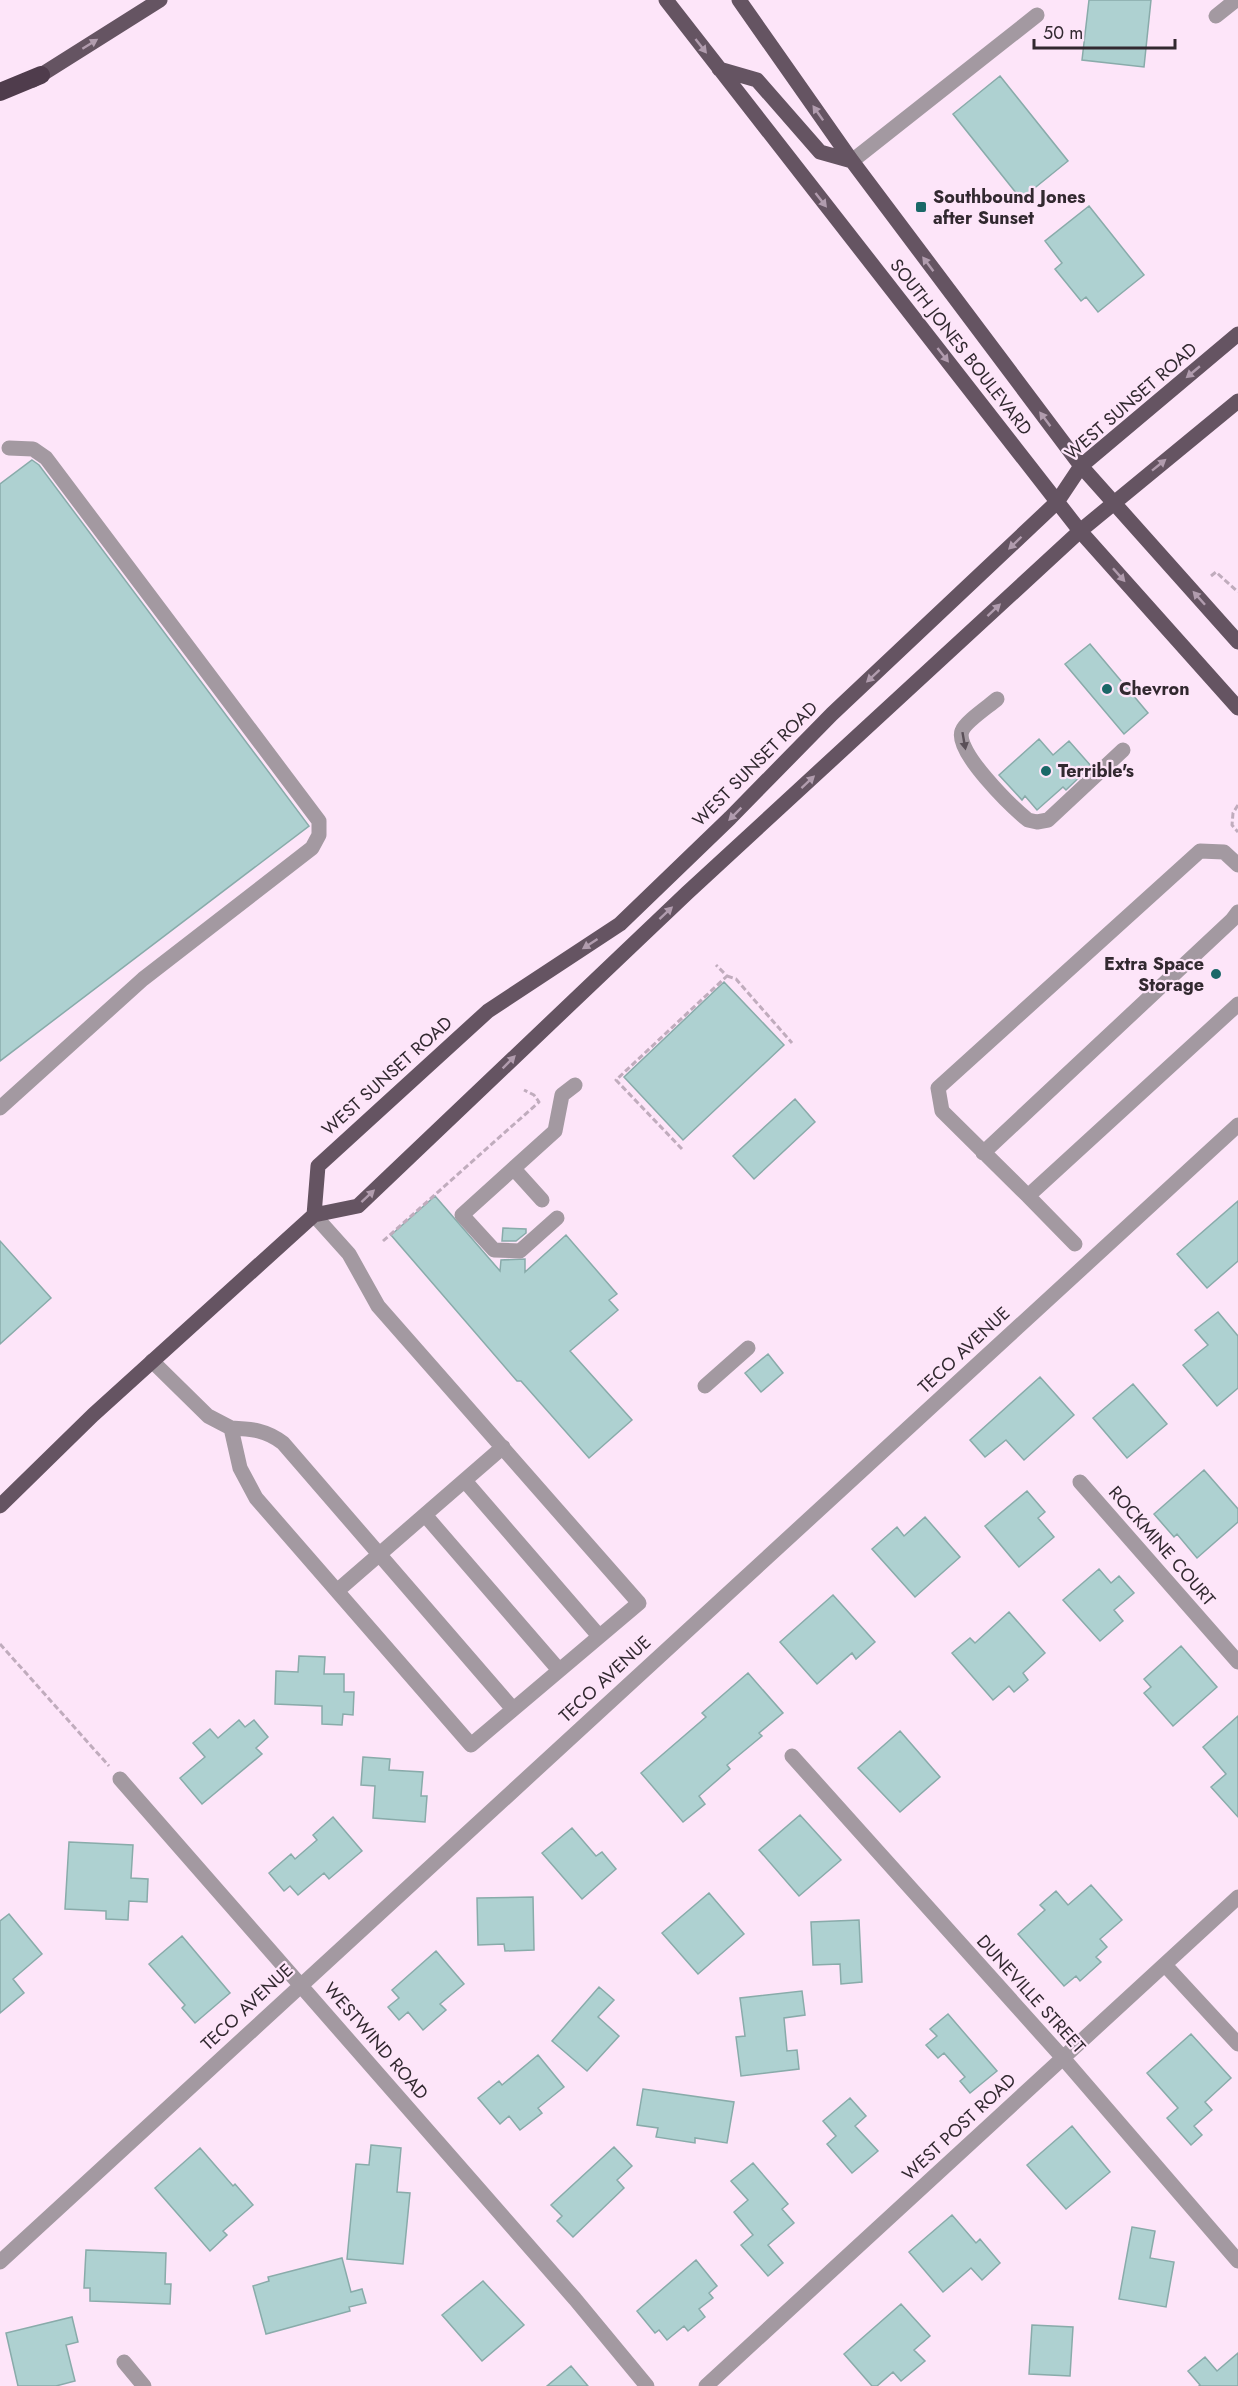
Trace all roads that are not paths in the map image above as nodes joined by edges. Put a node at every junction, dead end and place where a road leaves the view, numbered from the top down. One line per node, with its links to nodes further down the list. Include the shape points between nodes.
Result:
1 (160, 0): 8 (main road, one-way to 1)
2 (666, 0): 7 (main road, SOUTH JONES BOULEVARD, one-way to 7)
3 (739, 0): 11 (main road, SOUTH JONES BOULEVARD, one-way to 3)
4 (1236, 0): 6 (street)
5 (1037, 15): 11 (street)
6 (1216, 16)
7 (718, 69): 11 (main road, via 758,80 820,152); 16 (main road, SOUTH JONES BOULEVARD, one-way to 16)
8 (41, 75): 9 (highway); 10 (main road)
9 (0, 92)
10 (0, 101)
11 (852, 161): 15 (main road, SOUTH JONES BOULEVARD, one-way to 11)
12 (1238, 334): 15 (main road, WEST SUNSET ROAD, one-way to 15)
13 (1238, 401): 17 (main road, one-way to 13)
14 (9, 448): 27 (street, via 33,449 46,458 319,822 319,836 312,848 143,979)
15 (1081, 466): 16 (main road, WEST SUNSET ROAD); 17 (main road, SOUTH JONES BOULEVARD)
16 (1057, 502): 18 (main road, SOUTH JONES BOULEVARD); 33 (main road, WEST SUNSET ROAD, one-way to 33, via 832,714 620,924 488,1011 318,1166)
17 (1113, 502): 18 (main road); 19 (main road, SOUTH JONES BOULEVARD, one-way to 17)
18 (1080, 531): 21 (main road, SOUTH JONES BOULEVARD, one-way to 21); 33 (main road, one-way to 18, via 358,1206 687,893)
19 (1238, 642)
20 (997, 699): 22 (street, one-way to 22, via 962,729 961,738 976,766 1028,820 1048,820)
21 (1238, 708)
22 (1124, 750)
23 (1238, 865): 29 (street, via 1224,852 1200,851 938,1088 942,1111)
24 (1238, 912): 29 (street)
25 (1238, 1004): 31 (street)
26 (575, 1084): 30 (street, via 562,1095 555,1131)
27 (0, 1108)
28 (1238, 1125): 55 (street, TECO AVENUE)
29 (983, 1153): 31 (street)
30 (514, 1169): 32 (street); 34 (street, via 462,1215 494,1250 520,1251)
31 (1028, 1196): 35 (street)
32 (542, 1200)
33 (314, 1215): 37 (main road); 40 (street, via 349,1254 378,1306)
34 (557, 1218)
35 (1075, 1244)
36 (748, 1348): 38 (street)
37 (152, 1361): 39 (street, via 208,1416); 43 (main road)
38 (705, 1386)
39 (231, 1428): 45 (street, via 258,1429 283,1443); 46 (street, via 240,1468 256,1498)
40 (503, 1447): 41 (street); 47 (street, via 639,1603)
41 (465, 1481): 44 (street); 47 (street)
42 (1080, 1482): 48 (street, ROCKMINE COURT)
43 (0, 1506)
44 (425, 1515): 45 (street); 49 (street)
45 (380, 1554): 46 (street); 50 (street)
46 (337, 1591): 50 (street, via 471,1745)
47 (599, 1636): 49 (street)
48 (1238, 1662)
49 (559, 1670): 50 (street)
50 (513, 1709)
51 (792, 1756): 57 (street, DUNEVILLE STREET)
52 (120, 1779): 55 (street, WESTWIND ROAD)
53 (1238, 1897): 54 (street, WEST POST ROAD)
54 (1165, 1965): 56 (street); 57 (street, WEST POST ROAD)
55 (301, 1985): 59 (street, TECO AVENUE); 62 (street, WESTWIND ROAD)
56 (1238, 2044)
57 (1063, 2058): 58 (street, DUNEVILLE STREET); 63 (street, WEST POST ROAD)
58 (1238, 2261)
59 (0, 2262)
60 (124, 2362): 61 (street)
61 (144, 2386)
62 (647, 2386)
63 (706, 2386)

